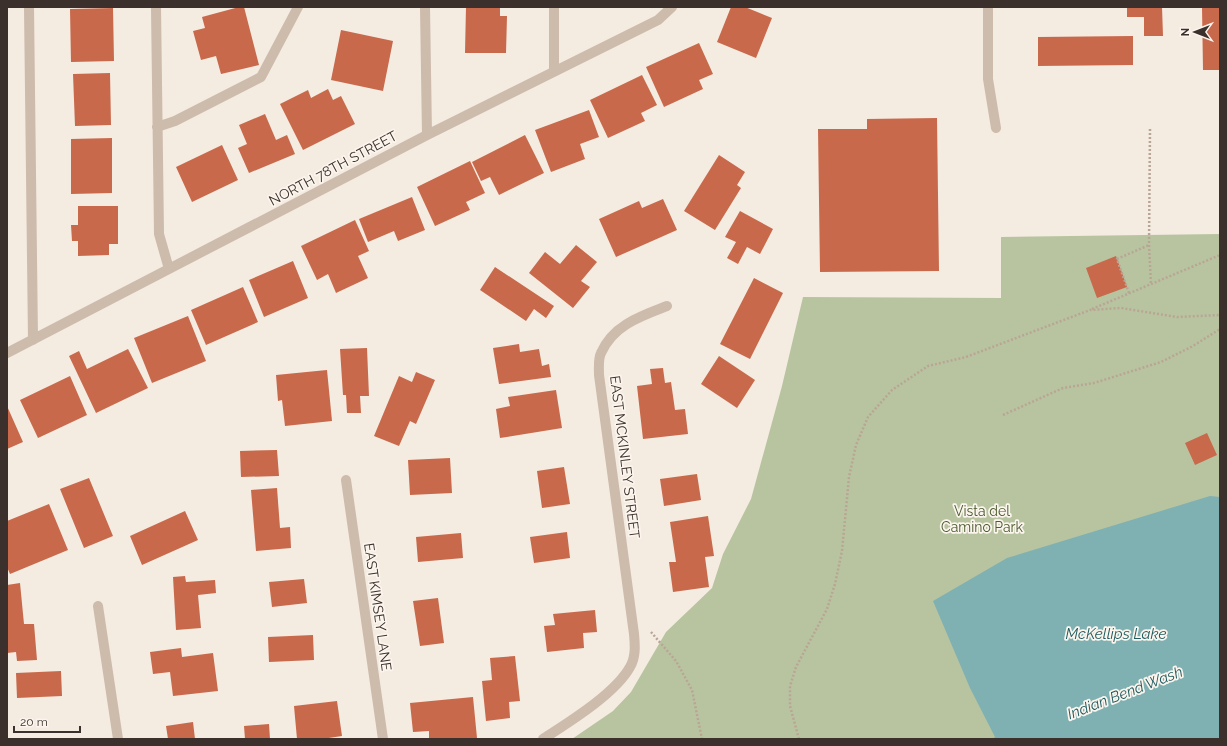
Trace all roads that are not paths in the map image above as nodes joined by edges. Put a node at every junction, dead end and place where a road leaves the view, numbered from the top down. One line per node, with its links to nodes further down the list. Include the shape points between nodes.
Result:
1 (29, 7): 14 (street)
2 (156, 7): 9 (street)
3 (298, 7): 9 (street, via 261,77 175,121)
4 (425, 7): 11 (street)
5 (554, 7): 8 (street)
6 (672, 7): 8 (street, NORTH 78TH STREET, via 658,20)
7 (988, 7): 10 (street, via 988,79)
8 (554, 72): 11 (street, NORTH 78TH STREET)
9 (157, 127): 12 (street, via 159,234)
10 (996, 128)
11 (427, 135): 12 (street, NORTH 78TH STREET)
12 (169, 269): 14 (street, NORTH 78TH STREET)
13 (667, 306): 20 (street, EAST MCKINLEY STREET, via 633,319 611,337 600,354 599,375 636,648 631,666 621,680 586,710)
14 (33, 340): 15 (street, NORTH 78TH STREET)
15 (7, 353)
16 (346, 480): 19 (street, EAST KIMSEY LANE)
17 (98, 606): 18 (street)
18 (118, 739)
19 (383, 739)
20 (543, 739)

